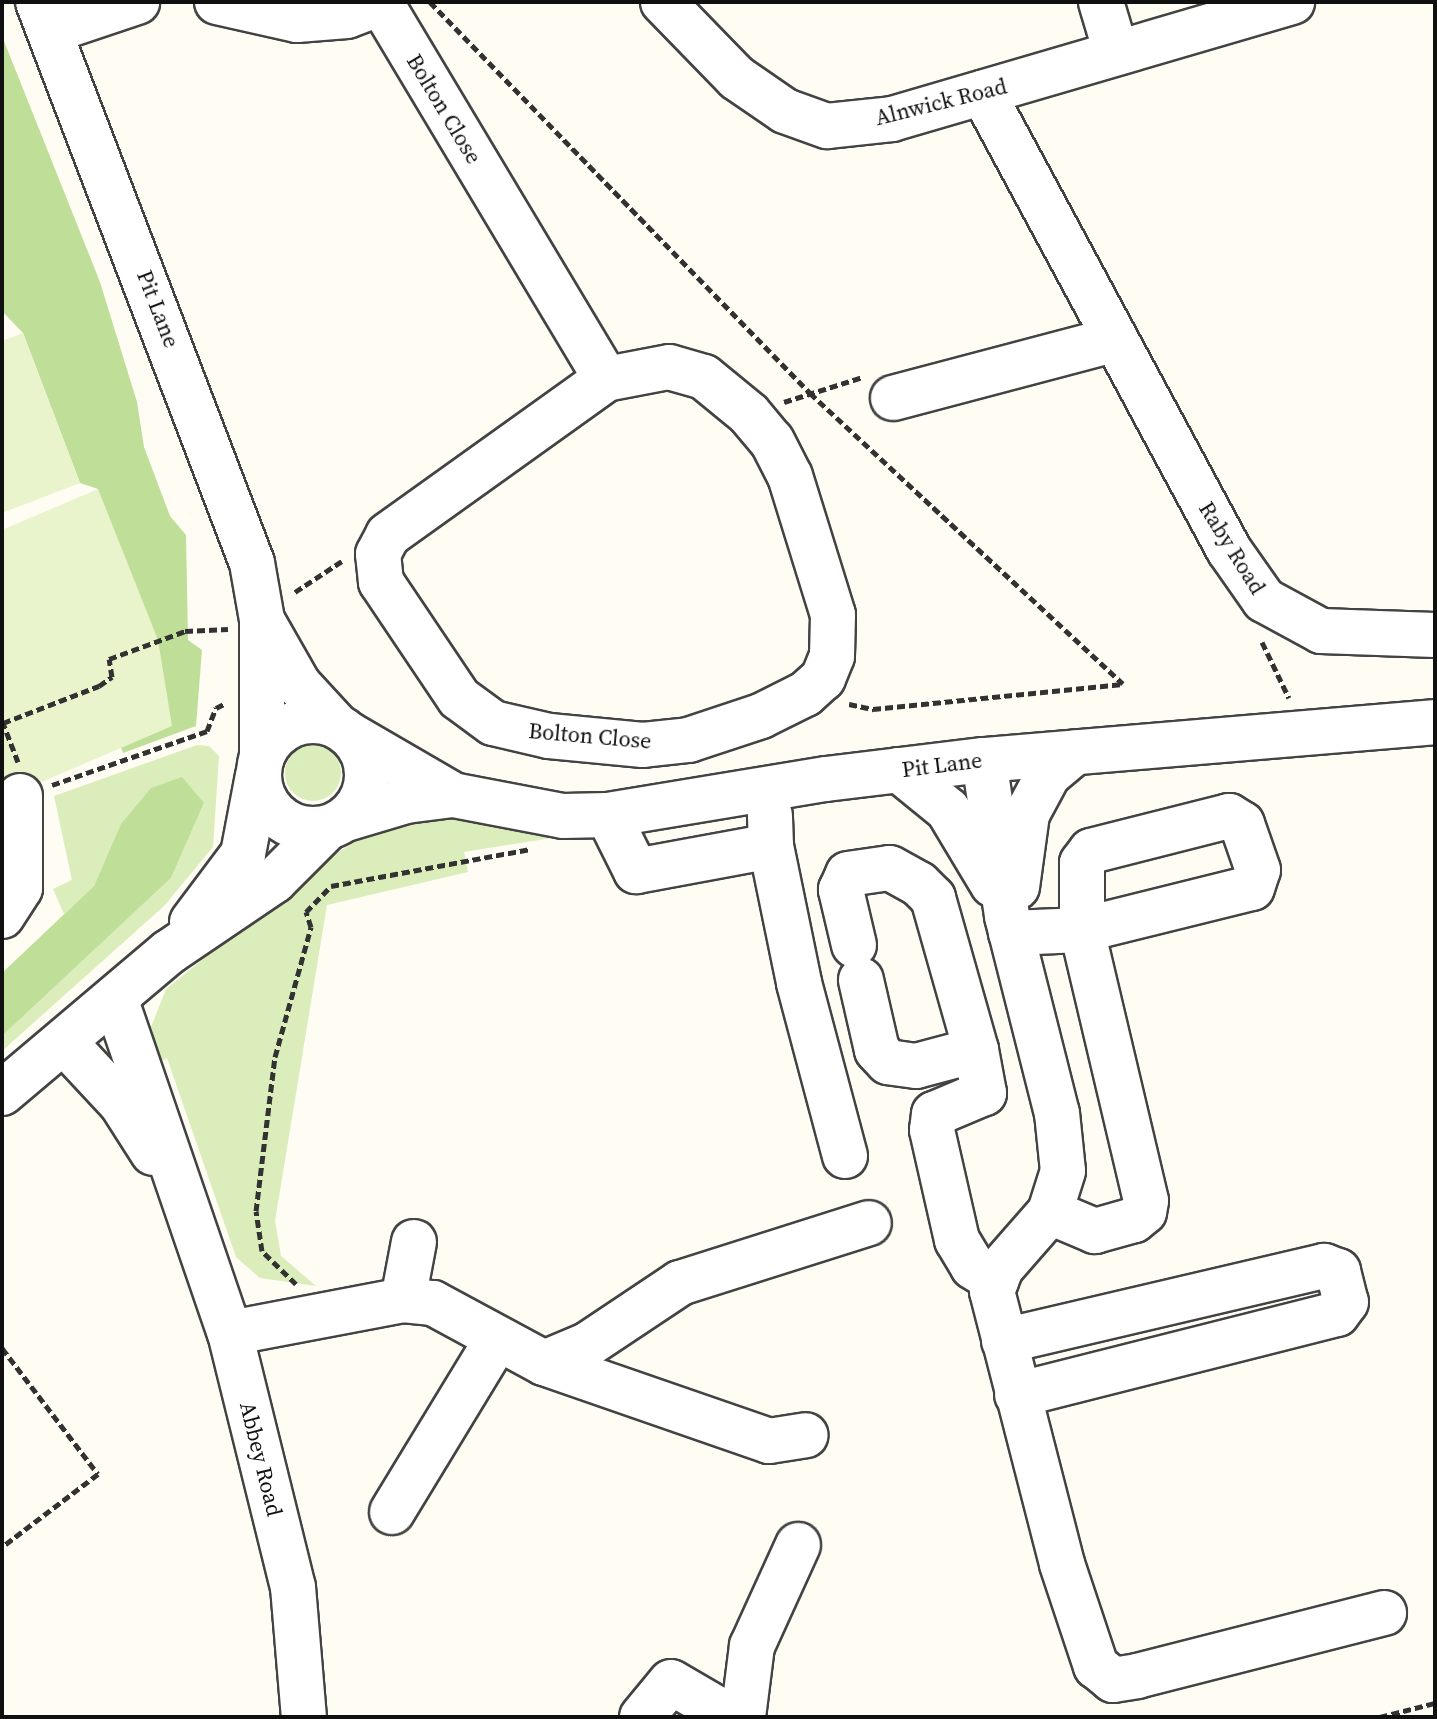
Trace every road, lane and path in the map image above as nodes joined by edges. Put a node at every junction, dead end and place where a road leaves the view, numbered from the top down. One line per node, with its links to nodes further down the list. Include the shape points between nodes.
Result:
1 (137, 2): 8 (street)
2 (217, 2): 7 (street, via 297,20 347,16)
3 (430, 2): 13 (path)
4 (663, 2): 10 (street, Alnwick Road, via 737,78 785,111 827,126 892,119)
5 (1101, 2): 9 (street)
6 (1292, 2): 9 (street, Alnwick Road)
7 (383, 3): 12 (street, Bolton Close)
8 (44, 16): 18 (street, Pit Lane, via 236,515)
9 (1116, 52): 10 (street, Alnwick Road)
10 (983, 93): 11 (street, Raby Road)
11 (1113, 340): 14 (street); 17 (street, Raby Road, via 1229,550)
12 (606, 379): 15 (street, Bolton Close, via 669,367 704,377); 16 (street, Bolton Close)
13 (810, 393): 14 (path, via 868,376); 15 (path); 21 (path, via 1123,684 873,709)
14 (893, 398)
15 (749, 414): 21 (street, Bolton Close, via 772,441 790,476 833,615 832,656 823,678)
16 (388, 535): 18 (path, via 294,589); 21 (street, Bolton Close, via 378,554 381,582 459,698 493,723 549,736 643,745 689,740 761,716)
17 (1264, 600): 19 (street, Raby Road, via 1321,631); 24 (path, via 1255,627)
18 (263, 618): 20 (street); 23 (street, via 299,685); 30 (path, via 185,631 109,659 112,677 99,686 3,723)
19 (1435, 635)
20 (261, 686): 27 (street); 30 (path, via 216,708 207,731)
21 (805, 694)
22 (1435, 722): 24 (street, Pit Lane)
23 (343, 729): 27 (street, via 298,722 270,741); 31 (street, Pit Lane); 33 (street, via 366,762 367,778 364,794)
24 (1306, 734): 25 (street, Pit Lane)
25 (1075, 752): 26 (street, Pit Lane); 38 (street, via 1048,775 1027,814)
26 (984, 760): 28 (street, Pit Lane); 38 (street)
27 (260, 766): 33 (street, via 268,806 280,818 310,829); 39 (street, via 243,854)
28 (899, 770): 29 (street, Pit Lane); 38 (street, via 948,810 981,858)
29 (769, 789): 32 (street, Pit Lane); 34 (street)
30 (25, 794): 36 (street)
31 (453, 795): 32 (street, Pit Lane, via 563,816); 33 (street, Pit Lane, via 406,801)
32 (608, 815): 34 (street, via 636,871)
33 (336, 823): 39 (street, via 274,881)
34 (771, 846): 45 (street, via 799,983)
35 (541, 848): 51 (path, via 331,886 306,912 311,927 275,1057 256,1211 262,1251)
36 (11, 854): 37 (street, via 20,888)
37 (2, 916)
38 (1009, 926): 41 (street); 47 (street, via 1082,930 1146,1201 1144,1212 1134,1220 1095,1231)
39 (169, 952): 40 (street)
40 (115, 998): 42 (street); 46 (street, Abbey Road)
41 (1035, 1028): 43 (street); 47 (street, via 1057,1113 1063,1171)
42 (65, 1043): 44 (street); 46 (street, Abbey Road, via 133,1119)
43 (975, 1046): 43 (street, via 933,898 890,868 848,874 841,890 877,1050 888,1062 916,1066); 50 (street, via 984,1093 934,1114 932,1130 957,1240 973,1267)
44 (2, 1093)
45 (845, 1156)
46 (186, 1209): 53 (street, Abbey Road)
47 (1050, 1212): 50 (street, via 1017,1246)
48 (869, 1223): 57 (street, via 680,1283 587,1345)
49 (414, 1242): 52 (street)
50 (996, 1281): 55 (street, via 992,1291)
51 (302, 1291)
52 (403, 1300): 53 (street); 54 (street, via 433,1303)
53 (230, 1333): 65 (street, Abbey Road, via 293,1587)
54 (497, 1339): 57 (street); 60 (street)
55 (1004, 1341): 58 (street); 58 (street, via 1324,1266 1338,1271 1346,1302 1337,1314)
56 (2, 1348): 62 (path, via 98,1474)
57 (544, 1363): 59 (street, via 769,1441)
58 (1017, 1395): 63 (street, via 1096,1666 1113,1680)
59 (806, 1435)
60 (392, 1512)
61 (798, 1545): 68 (street, via 752,1646)
62 (2, 1547)
63 (1384, 1613)
64 (1435, 1703): 69 (path)
65 (304, 1717)
66 (642, 1717): 67 (street, via 671,1682)
67 (731, 1717)
68 (743, 1717)
69 (1380, 1717)

